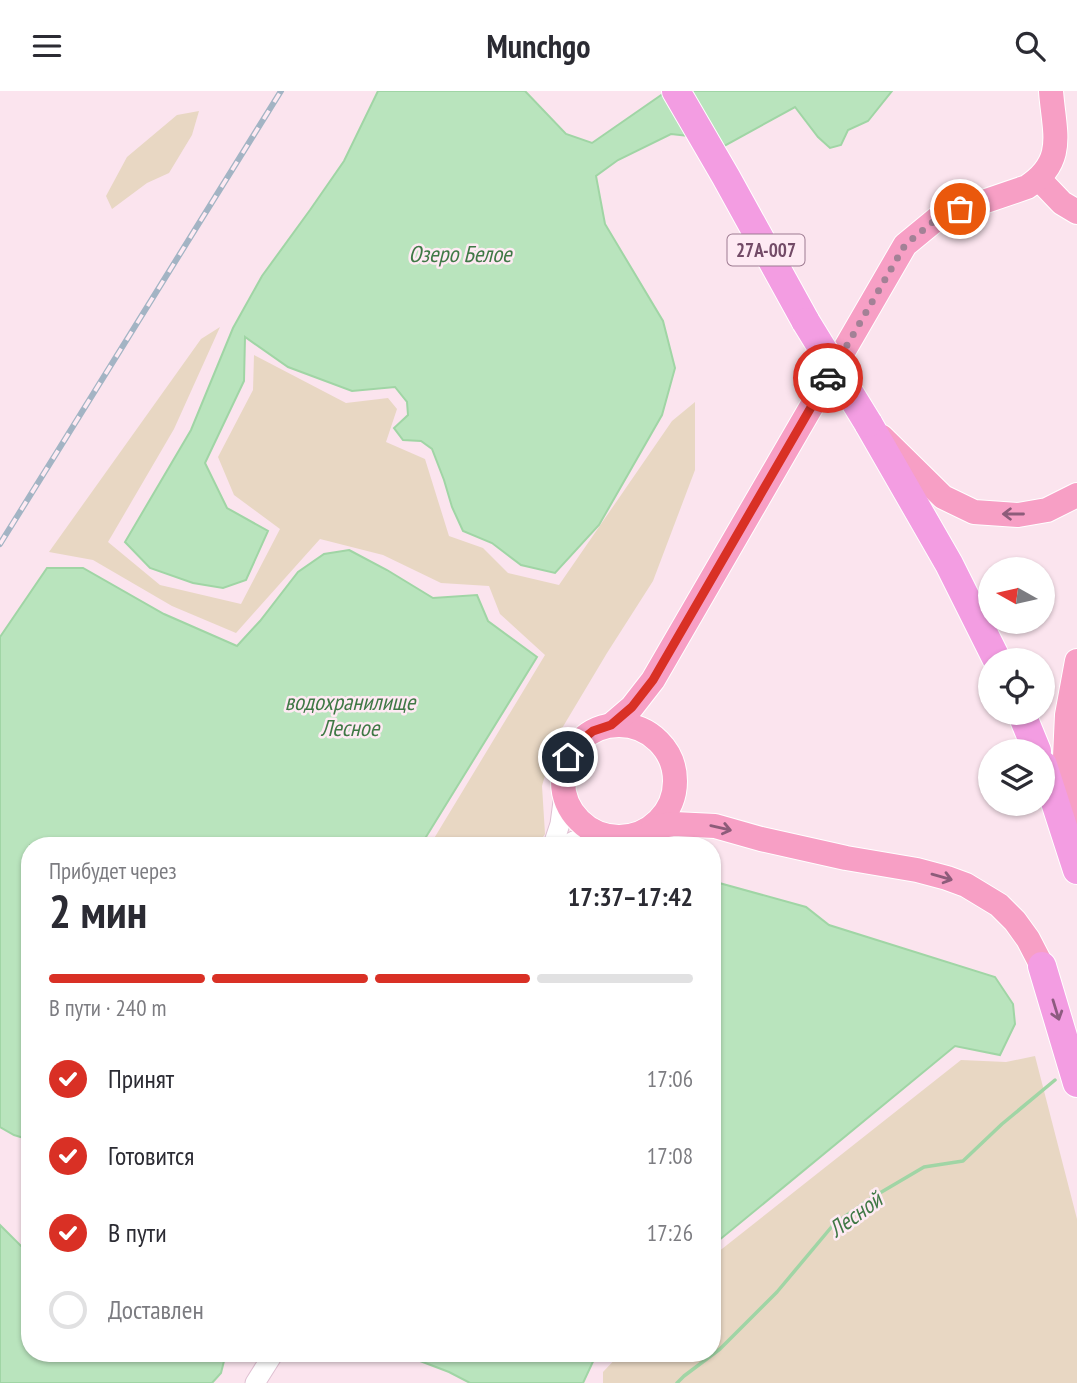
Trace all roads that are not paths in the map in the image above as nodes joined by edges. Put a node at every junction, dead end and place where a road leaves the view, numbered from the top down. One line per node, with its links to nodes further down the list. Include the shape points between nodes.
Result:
1 (676, 91): 5 (highway, 27А-007, bridge)
2 (1051, 91): 3 (main road, via 1055,155)
3 (1039, 179): 4 (main road, via 1062,204); 9 (main road, via 939,217 905,245 653,680)
4 (1077, 212)
5 (868, 423): 6 (main road, one-way to 5, via 1047,510 1018,515 974,512 943,497); 7 (highway, 27А-007, via 950,564)
6 (1077, 495)
7 (991, 648)
8 (1077, 661): 18 (main road, via 1065,757)
9 (611, 725): 10 (main road, via 593,731 568,757); 12 (main road, via 647,732 662,743 671,759 674,796)
10 (564, 794): 13 (main road, via 583,825); 14 (street)
11 (1055, 802): 19 (highway)
12 (653, 827): 17 (main road); 20 (main road, one-way to 20, via 715,826 947,878 999,905 1028,939)
13 (600, 834): 15 (street); 16 (main road)
14 (556, 837)
15 (589, 837)
16 (614, 837)
17 (624, 837)
18 (1077, 857)
19 (1077, 870)
20 (1042, 966): 21 (highway, one-way to 21)
21 (1077, 1083)
22 (268, 1362): 23 (street)
23 (255, 1383)

